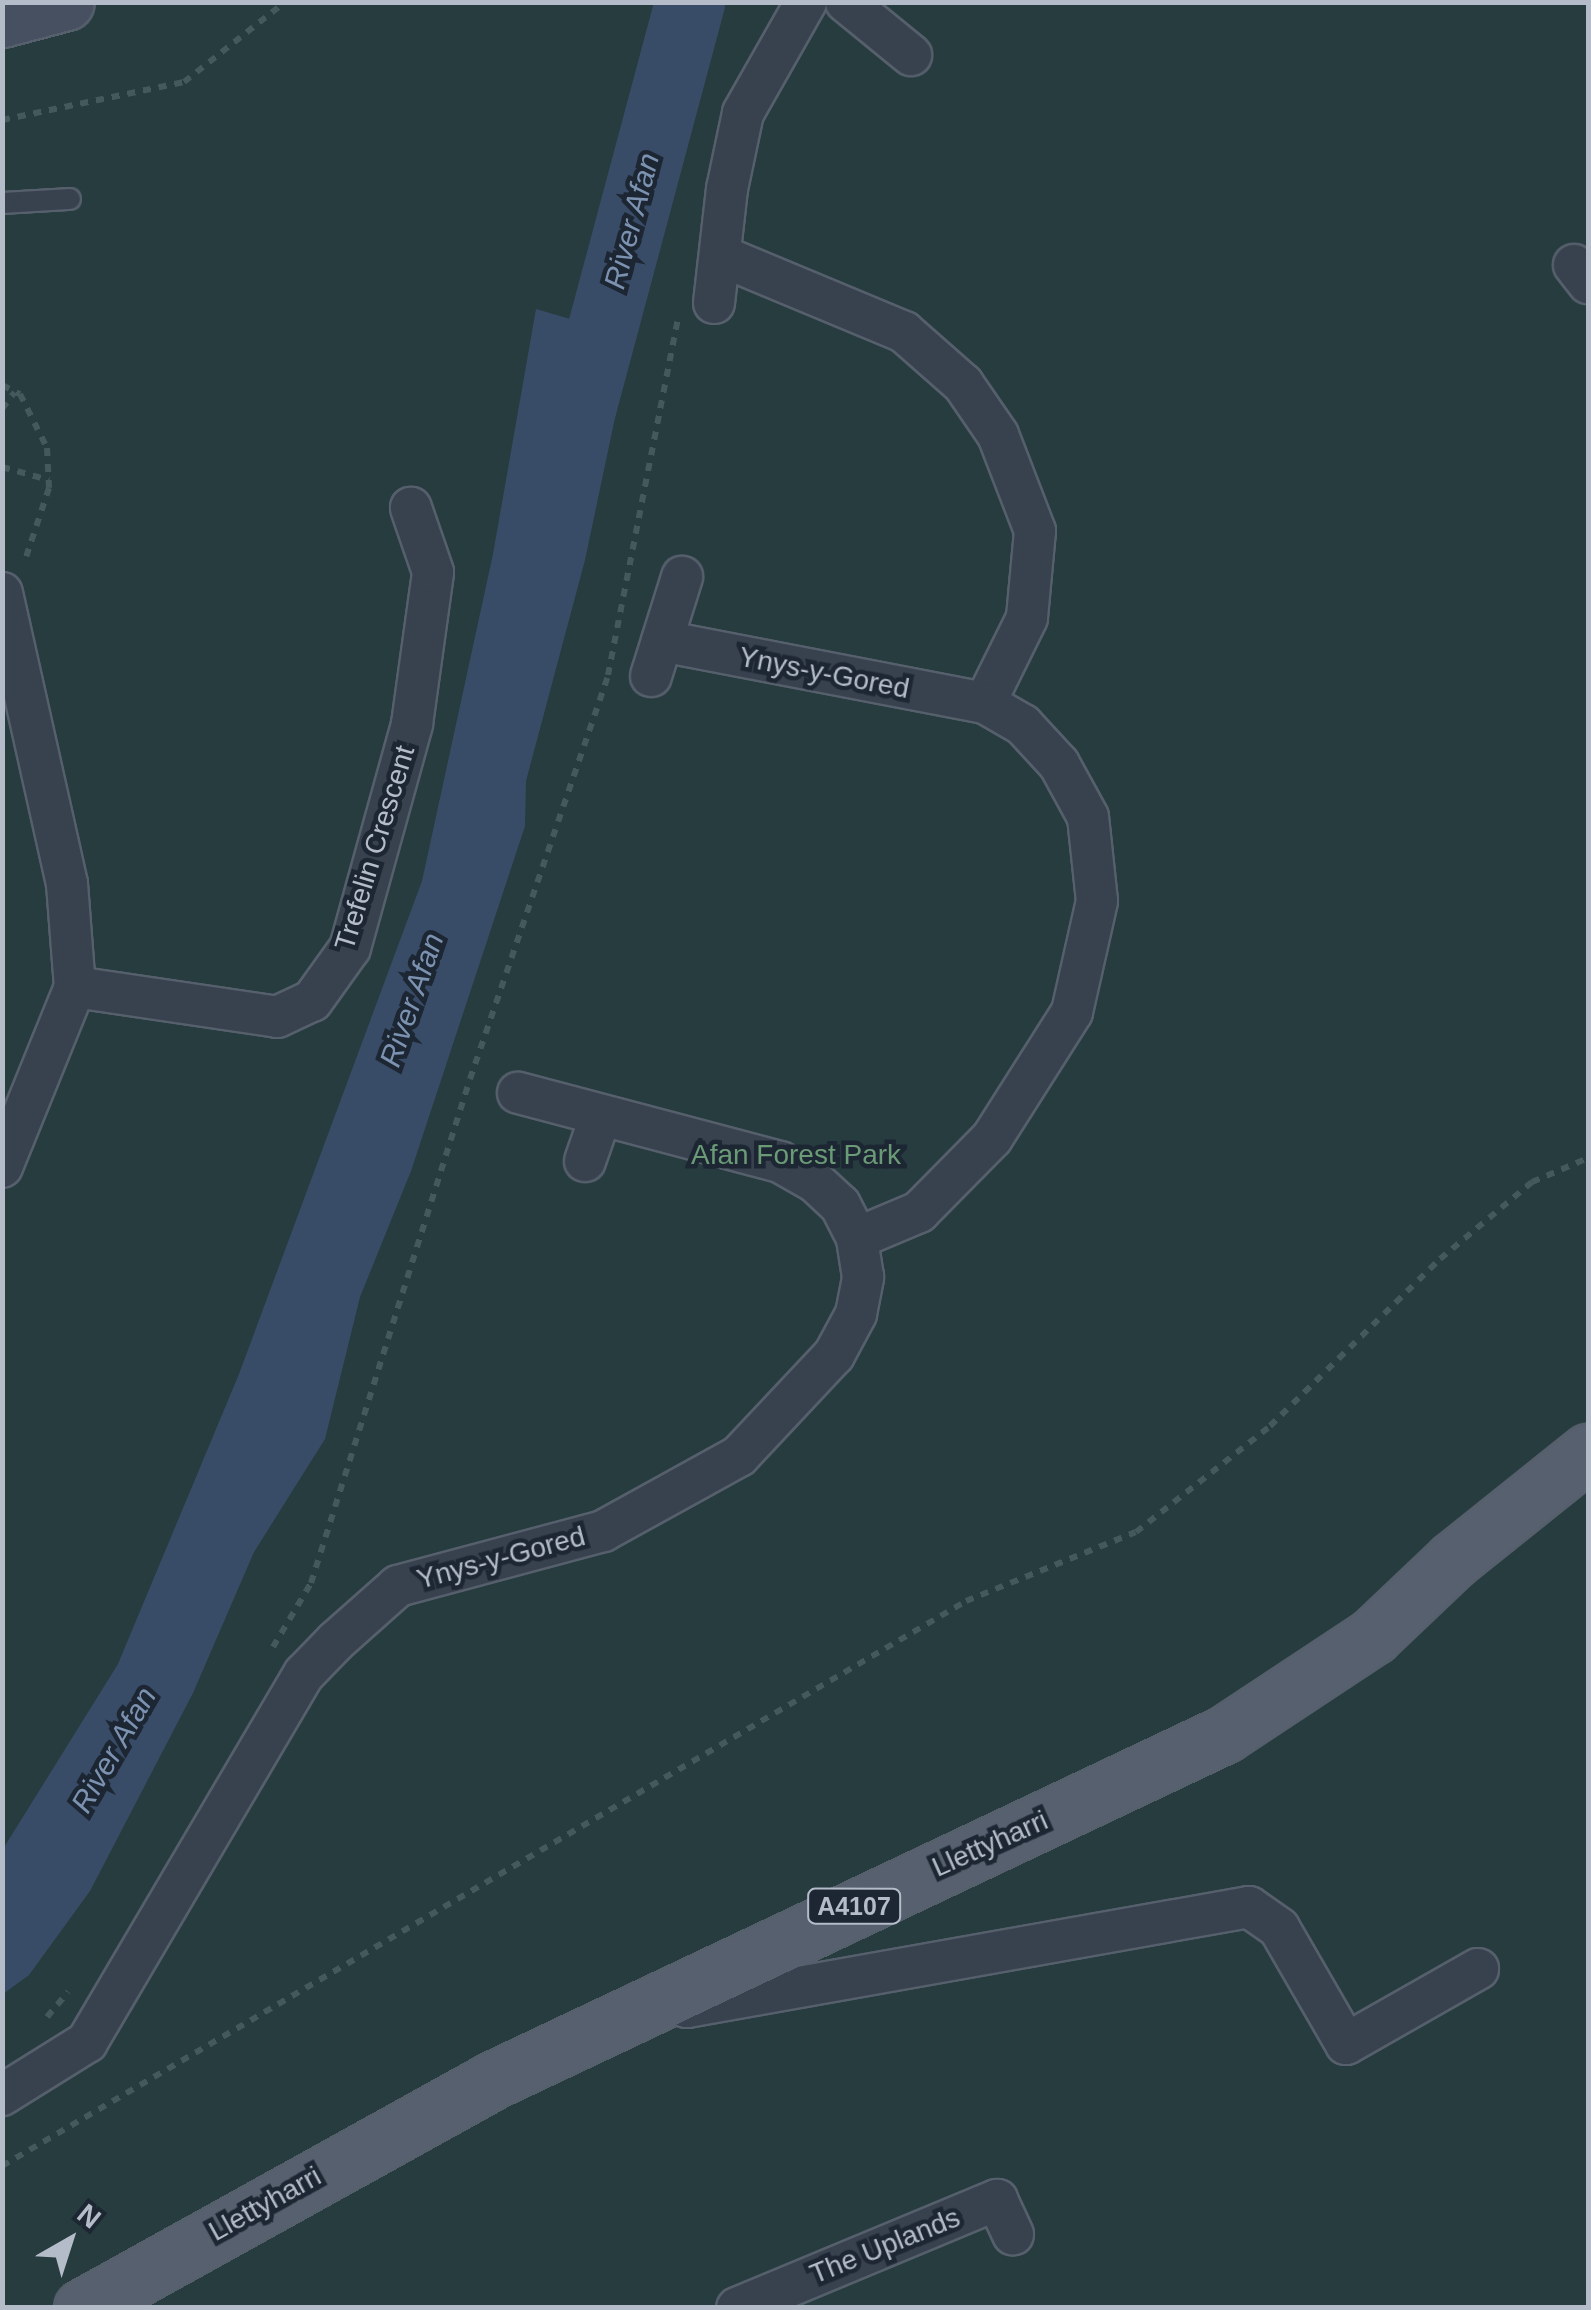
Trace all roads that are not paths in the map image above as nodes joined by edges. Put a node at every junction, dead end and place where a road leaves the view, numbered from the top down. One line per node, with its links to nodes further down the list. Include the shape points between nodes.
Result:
1 (66, 2): 4 (main road)
2 (806, 2): 8 (street, via 743,114 726,189)
3 (846, 2): 5 (street)
4 (2, 19)
5 (910, 55)
6 (70, 199): 7 (lane)
7 (2, 203)
8 (724, 258): 9 (street); 13 (street, via 904,332 963,384 998,435 1035,532 1027,618)
9 (698, 301)
10 (411, 508): 14 (street, Trefelin Crescent, via 432,572 412,724 350,948 312,1001 276,1017)
11 (682, 578): 13 (street, Ynys-y-Gored, via 657,659)
12 (4, 595): 14 (street, via 67,884)
13 (985, 703): 19 (street, Ynys-y-Gored, via 1023,726 1059,764 1088,817 1097,901 1072,1012 992,1138 918,1212)
14 (75, 986): 18 (street)
15 (518, 1093): 16 (street)
16 (600, 1118): 17 (street); 19 (street, via 780,1162 840,1204)
17 (585, 1161)
18 (2, 1166)
19 (857, 1238): 23 (street, Ynys-y-Gored, via 860,1295 834,1356 739,1456 603,1531 398,1586 336,1640 304,1674 86,2042)
20 (1588, 1452): 22 (main road, Llettyharri / A4107, via 1453,1560 1373,1636 1225,1734)
21 (1478, 1969): 22 (street, via 1346,2044 1278,1928 1249,1907 687,2007)
22 (686, 1984): 25 (main road, Llettyharri / A4107, via 368,2146)
23 (2, 2095)
24 (1013, 2235): 26 (street, The Uplands, via 997,2200)
25 (82, 2308)
26 (737, 2308)

